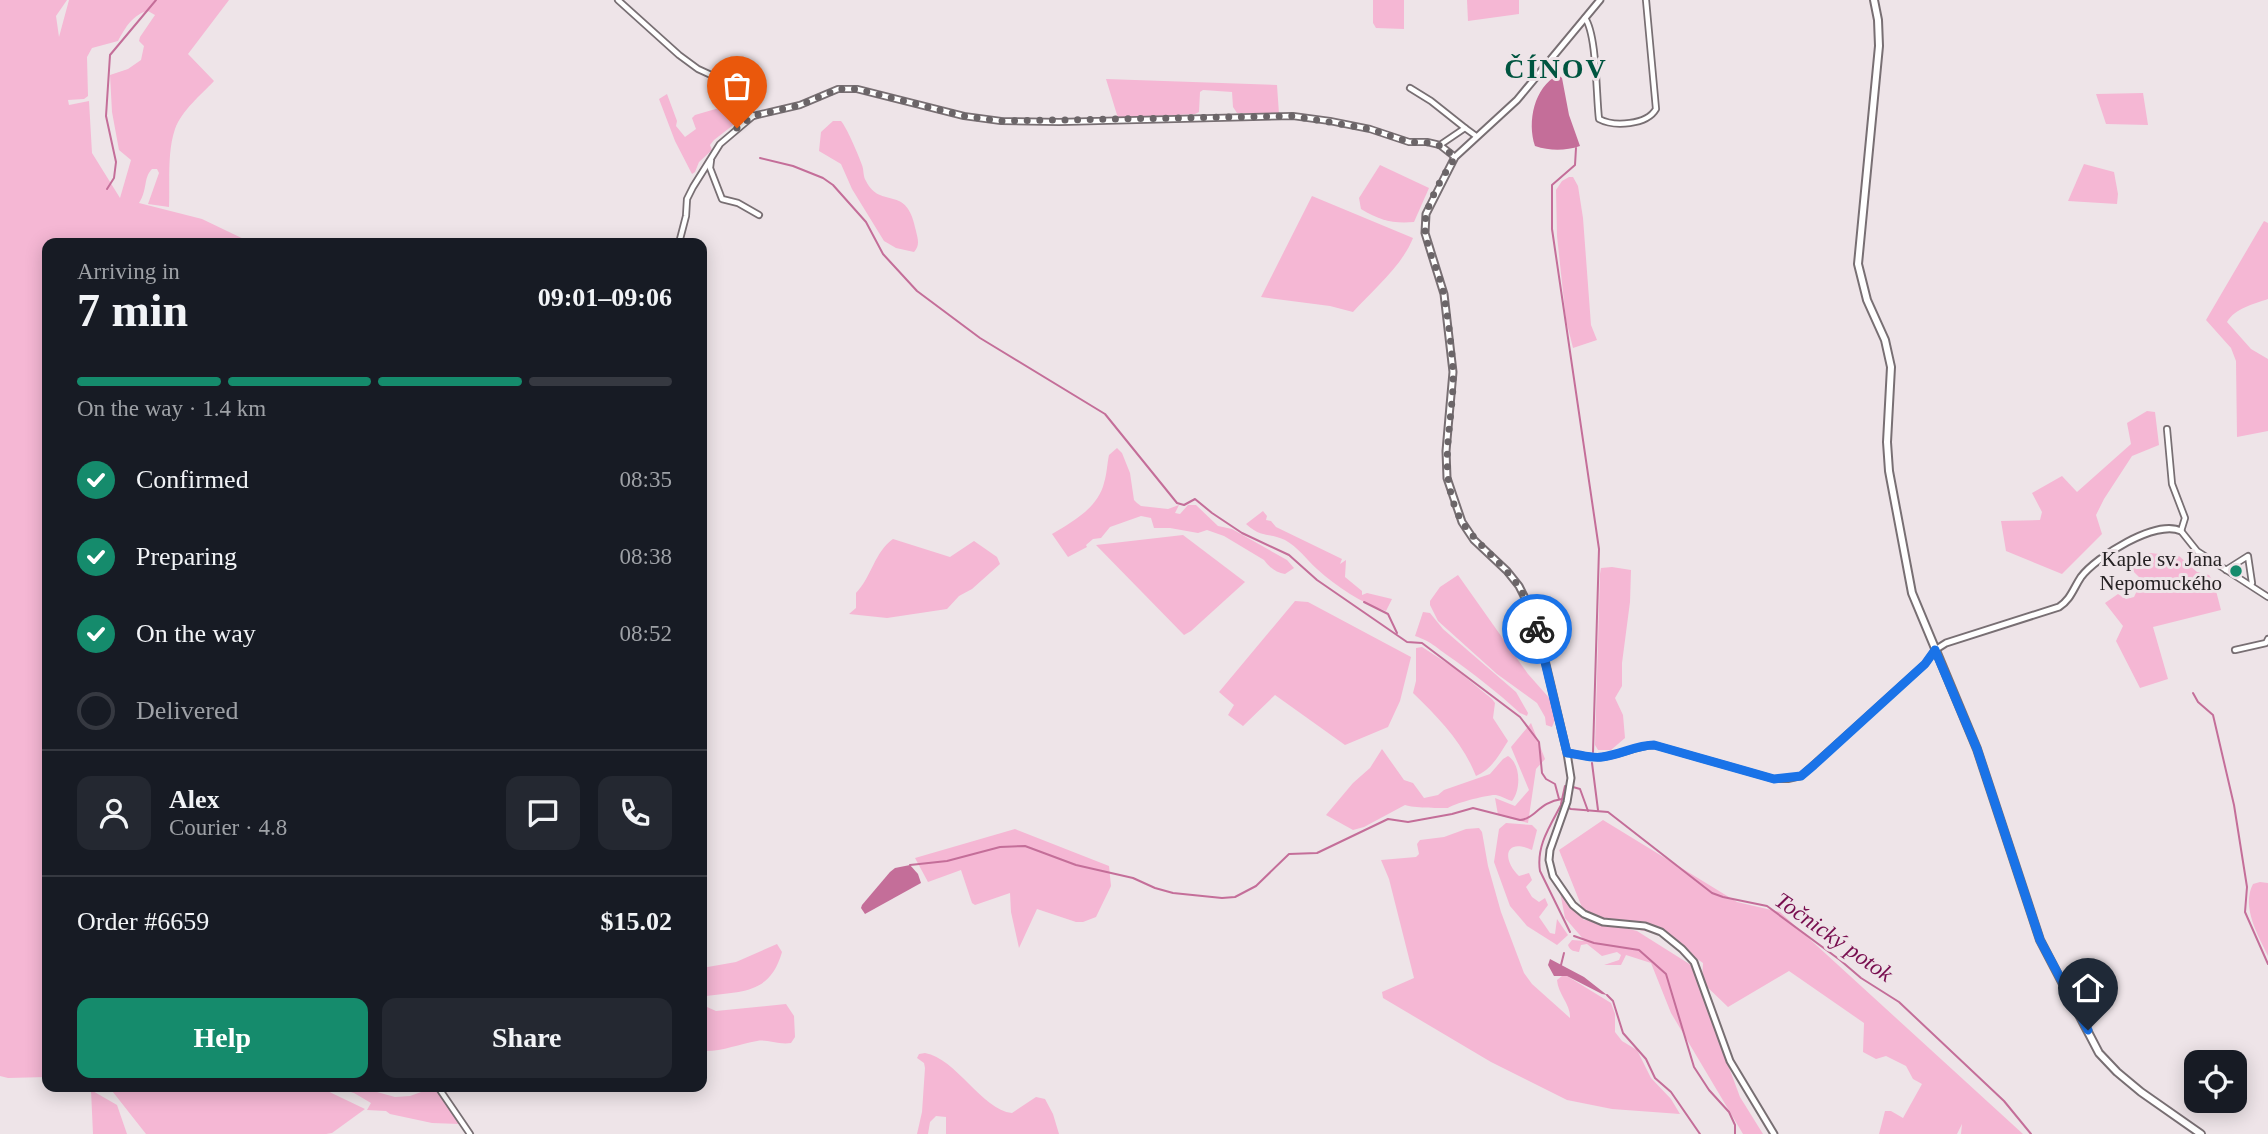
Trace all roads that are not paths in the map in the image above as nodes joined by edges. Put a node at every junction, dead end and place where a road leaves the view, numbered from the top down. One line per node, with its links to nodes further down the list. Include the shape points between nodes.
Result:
1 (618, 0): 7 (street, via 679,55 722,80)
2 (1600, 0): 5 (street)
3 (1646, 0): 5 (street, via 1656,108 1651,116 1631,122 1608,124 1599,119)
4 (1874, 0): 21 (main road, via 1879,46 1858,264 1891,367 1888,461 1905,568)
5 (1585, 18): 9 (street, via 1517,100)
6 (1410, 88): 8 (street)
7 (753, 116): 10 (street, via 800,105 838,89 857,89 1001,121 1293,116); 12 (street, via 729,135)
8 (1465, 128): 9 (street); 10 (street)
9 (1476, 136): 11 (street)
10 (1440, 145): 11 (street)
11 (1455, 158): 23 (street, via 1425,222 1444,294 1453,372 1447,478 1455,508 1469,533 1507,570 1530,606)
12 (711, 159): 13 (street, via 722,199 738,202); 14 (street, via 687,199)
13 (759, 215)
14 (680, 238)
15 (2167, 429): 16 (street, via 2172,484 2185,518)
16 (2181, 531): 17 (street, via 2197,551); 21 (street, via 2169,529 2121,545 2082,576 2068,601 2059,607)
17 (2227, 570): 18 (street); 18 (street, via 2248,556)
18 (2252, 584): 19 (street)
19 (2268, 597)
20 (2268, 639): 22 (street)
21 (1935, 650): 23 (street, via 1801,776 1774,779 1654,745 1606,757); 27 (main road, via 1977,749 2040,940 2099,1053 2141,1092)
22 (2235, 650)
23 (1567, 753): 26 (street, via 1571,778 1550,850 1553,876 1573,905 1594,919 1661,932 1694,962 1730,1060)
24 (441, 1092): 25 (street)
25 (470, 1134)
26 (1774, 1134)
27 (2201, 1134)

